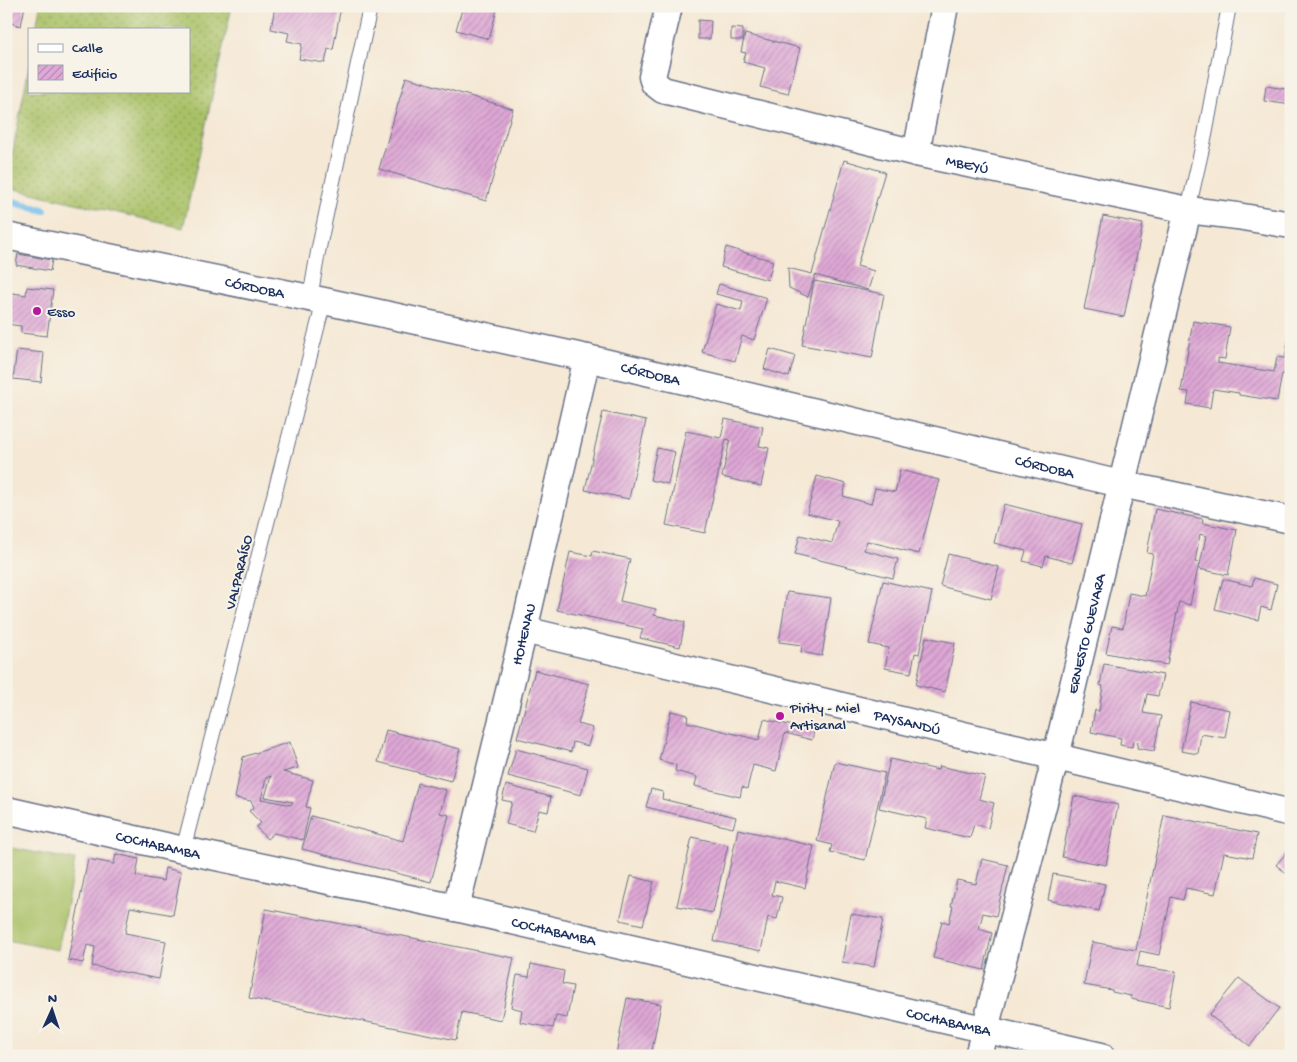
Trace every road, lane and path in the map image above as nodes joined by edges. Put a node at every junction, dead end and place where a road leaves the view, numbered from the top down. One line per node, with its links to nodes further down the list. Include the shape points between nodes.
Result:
1 (669, 6): 5 (street, MBEYÚ, via 652,77 654,83 664,90)
2 (945, 6): 5 (street)
3 (1229, 6): 6 (lane)
4 (370, 7): 9 (lane, VALPARAÍSO, via 318,252)
5 (916, 152): 6 (street, MBEYÚ)
6 (1188, 210): 7 (street, MBEYÚ); 11 (street, ERNESTO GUEVARA)
7 (1291, 225)
8 (7, 237): 9 (street, CÓRDOBA)
9 (317, 300): 10 (street, CÓRDOBA); 17 (lane, VALPARAÍSO)
10 (587, 358): 11 (street, CÓRDOBA); 13 (street, HOHENAU)
11 (1121, 484): 12 (street, CÓRDOBA); 14 (street, ERNESTO GUEVARA)
12 (1291, 520)
13 (524, 630): 14 (street, PAYSANDÚ); 18 (street, HOHENAU)
14 (1056, 756): 16 (street, PAYSANDÚ); 19 (street, ERNESTO GUEVARA)
15 (6, 810): 17 (street, COCHABAMBA)
16 (1291, 813)
17 (183, 850): 18 (street, COCHABAMBA)
18 (456, 908): 19 (street, COCHABAMBA)
19 (986, 1029): 20 (street, ERNESTO GUEVARA); 21 (street, COCHABAMBA)
20 (978, 1056)
21 (1101, 1056)

